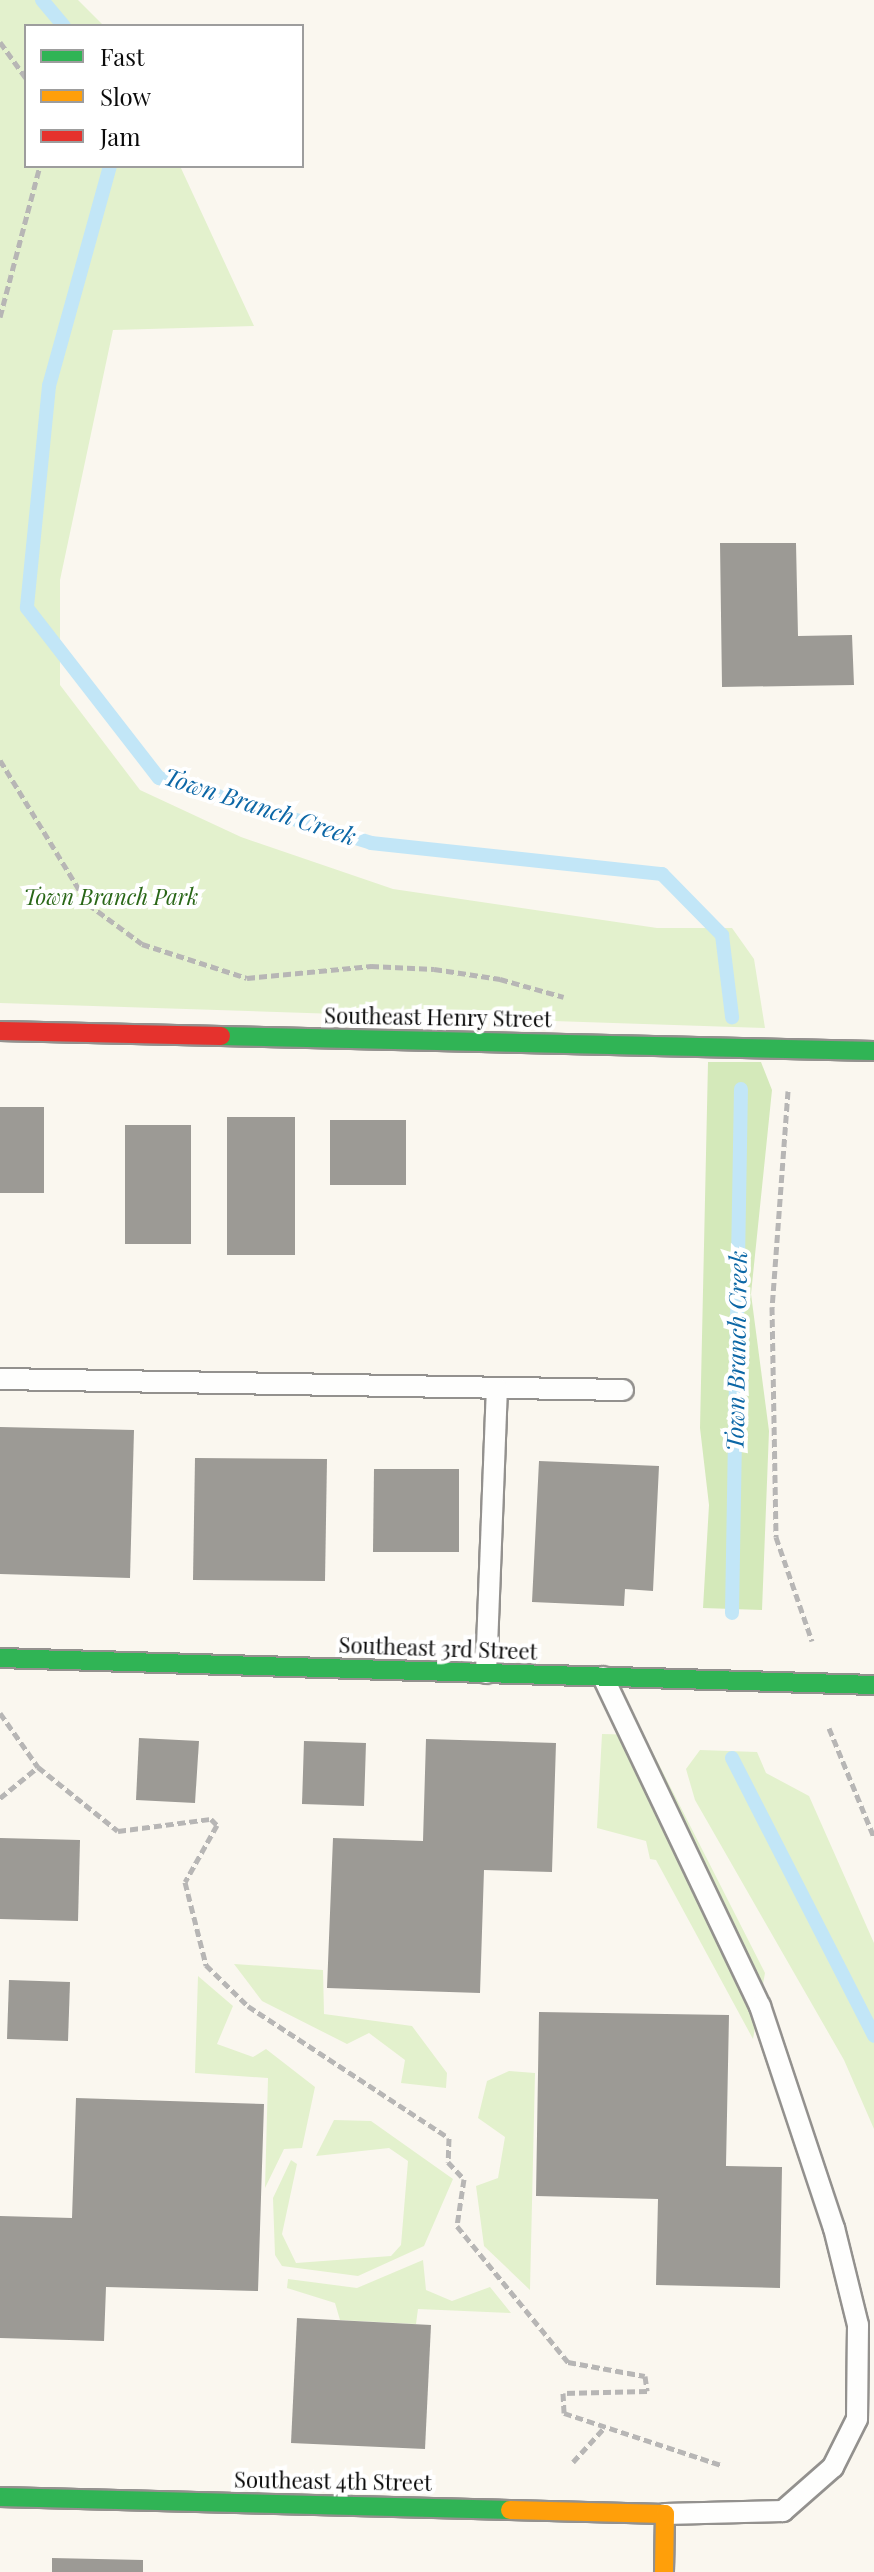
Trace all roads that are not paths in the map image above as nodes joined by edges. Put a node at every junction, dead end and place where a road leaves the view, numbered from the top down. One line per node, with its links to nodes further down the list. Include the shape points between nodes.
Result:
1 (0, 1031): 2 (street, Southeast Henry Street)
2 (874, 1051)
3 (0, 1379): 4 (lane)
4 (497, 1388): 5 (lane); 7 (lane)
5 (623, 1390)
6 (0, 1658): 7 (street, Southeast 3rd Street)
7 (486, 1673): 8 (street, Southeast 3rd Street)
8 (603, 1677): 9 (street, Southeast 3rd Street); 11 (lane, via 760,2006 834,2228 858,2325 857,2419 833,2467 783,2511)
9 (874, 1685)
10 (0, 2497): 11 (street, Southeast 4th Street)
11 (665, 2514): 12 (street)
12 (664, 2572)

